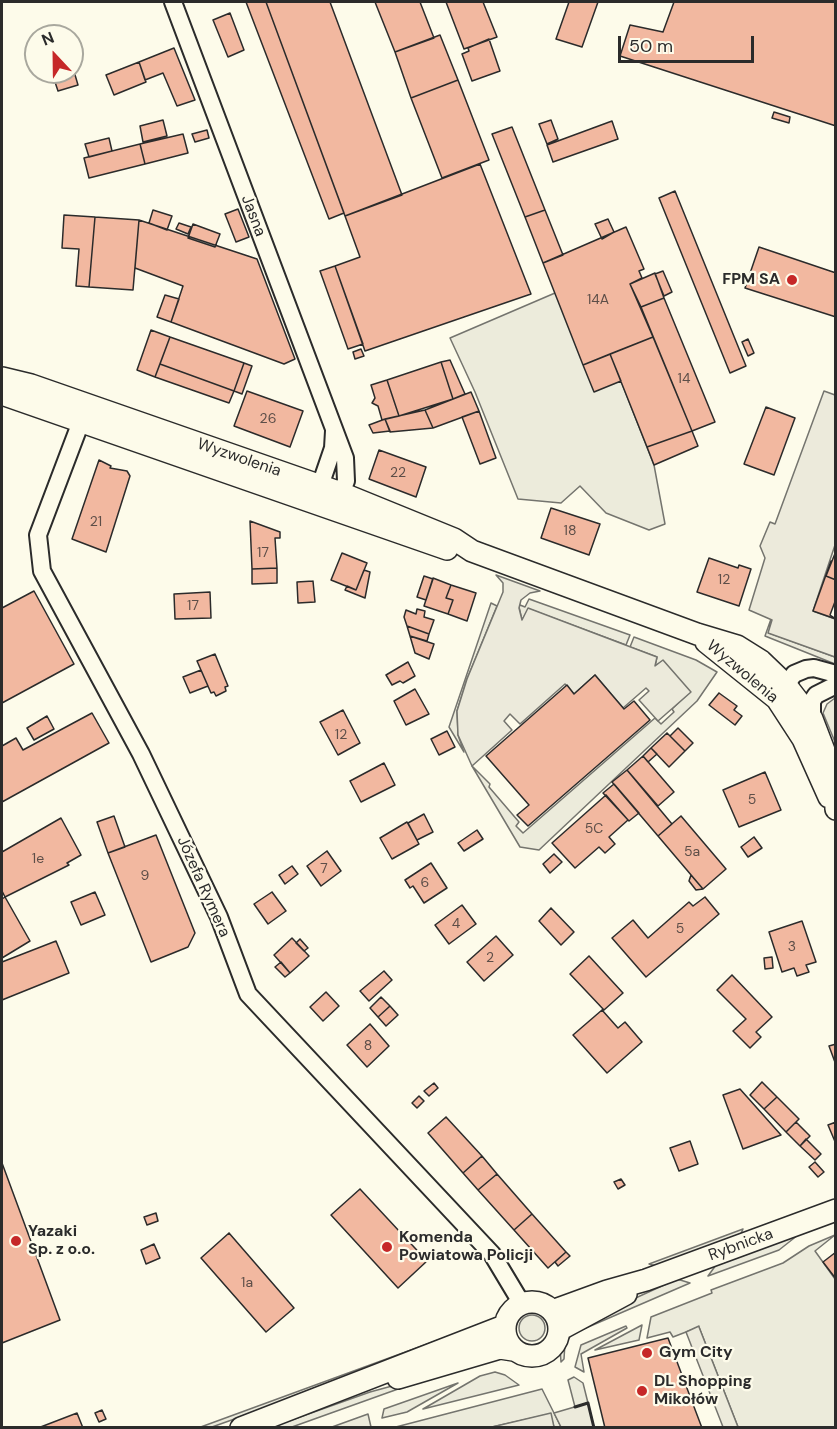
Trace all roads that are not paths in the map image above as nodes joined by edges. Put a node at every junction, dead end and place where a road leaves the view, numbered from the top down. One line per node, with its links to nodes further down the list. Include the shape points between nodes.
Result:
1 (173, 2): 5 (street, Jasna, via 346,469 346,481)
2 (2, 378): 4 (street, Wyzwolenia)
3 (2, 393): 4 (street, Wyzwolenia)
4 (85, 413): 5 (street, Wyzwolenia); 12 (street, Józefa Rymera, via 38,535 42,571 141,754 219,917 248,994 492,1254)
5 (328, 494): 8 (street, Wyzwolenia, via 454,539 472,551 737,646 750,653)
6 (836, 674): 8 (street, via 806,669 794,674)
7 (836, 685): 9 (street, via 816,695)
8 (781, 692): 9 (street, Wyzwolenia); 10 (street, Wyzwolenia)
9 (812, 719): 10 (street, Wyzwolenia, via 835,779)
10 (835, 809)
11 (836, 1210): 13 (street, Rybnicka, via 646,1281)
12 (522, 1304): 13 (street, via 538,1303); 14 (street, via 510,1312)
13 (556, 1321): 15 (street, via 555,1344 539,1356)
14 (504, 1326): 15 (street); 16 (street)
15 (513, 1350): 16 (street, via 500,1348 426,1372)
16 (339, 1392): 17 (street)
17 (241, 1428)

